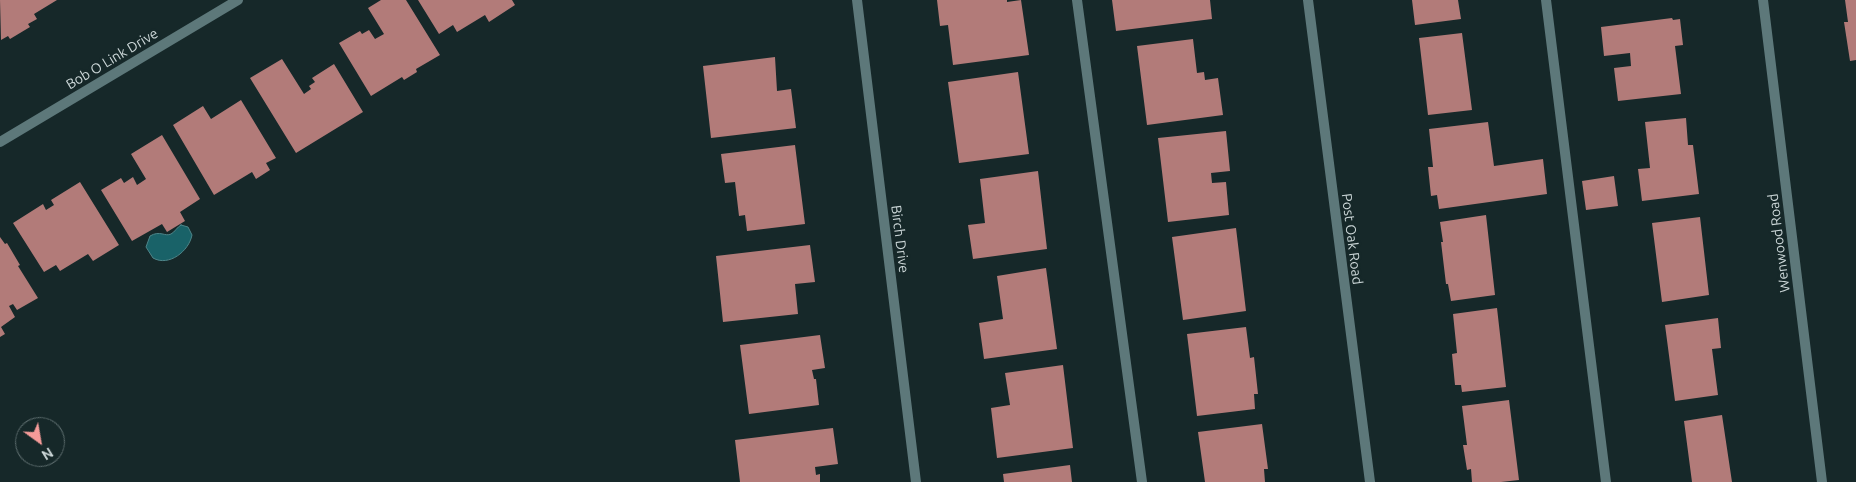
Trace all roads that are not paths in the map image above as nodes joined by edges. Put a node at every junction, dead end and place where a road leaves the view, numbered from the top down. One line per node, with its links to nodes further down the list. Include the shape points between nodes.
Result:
1 (238, 0): 7 (street, Bob O Link Drive)
2 (857, 0): 8 (street, Birch Drive)
3 (1077, 0): 9 (street)
4 (1308, 0): 10 (street, Post Oak Road)
5 (1546, 0): 11 (street)
6 (1763, 0): 12 (street, Wenwood Road)
7 (0, 142)
8 (916, 482)
9 (1142, 482)
10 (1370, 482)
11 (1606, 482)
12 (1822, 482)

